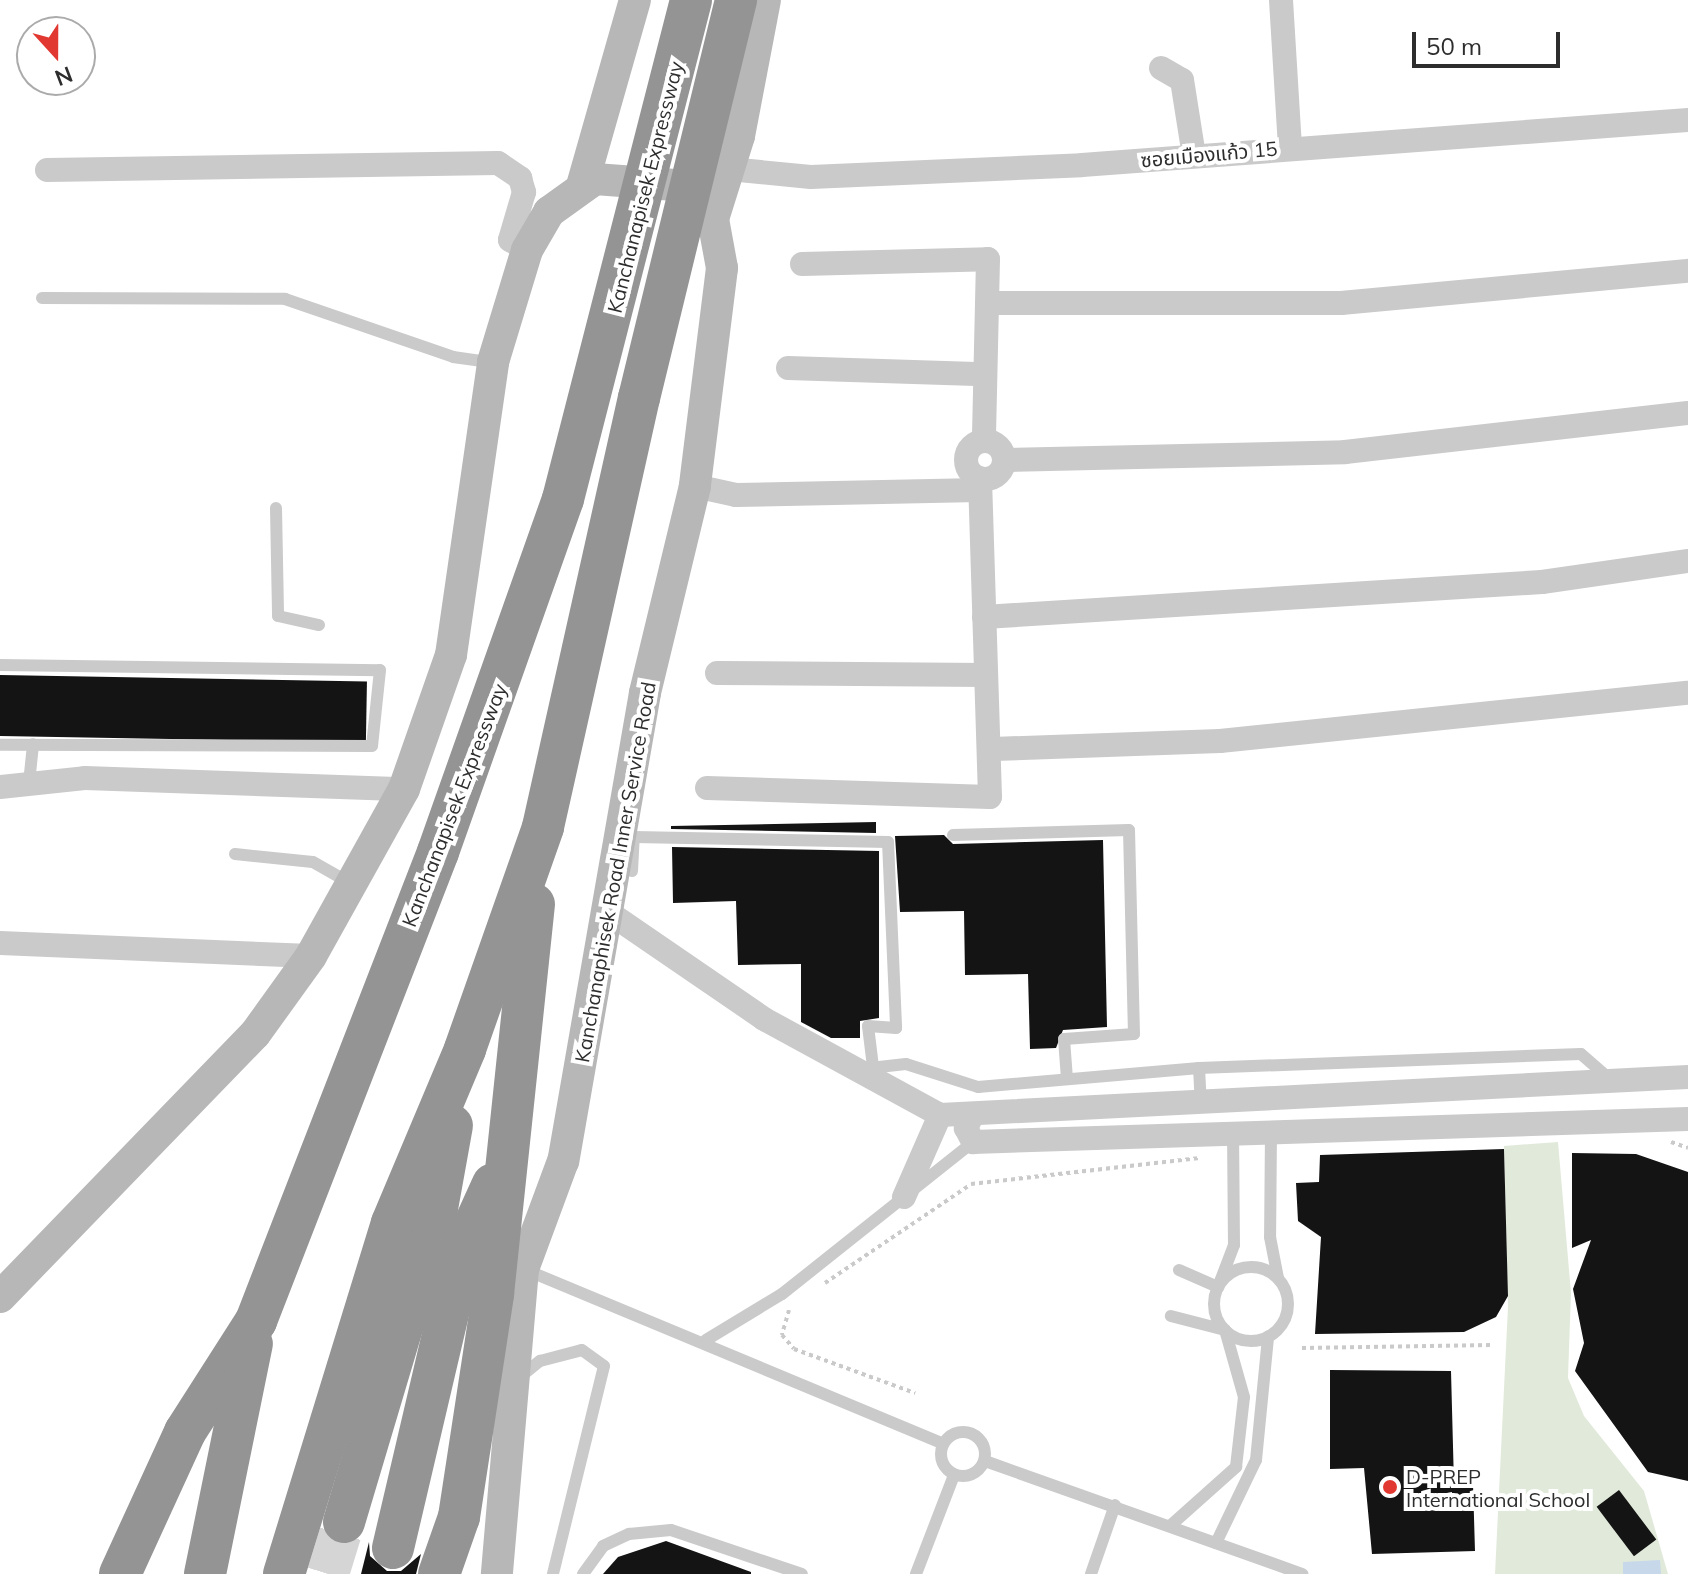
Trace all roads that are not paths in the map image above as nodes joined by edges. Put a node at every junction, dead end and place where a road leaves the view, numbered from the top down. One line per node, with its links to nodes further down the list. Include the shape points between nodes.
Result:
1 (635, 0): 12 (main road)
2 (691, 0): 71 (highway, Kanchanapisek Expressway, bridge, via 563,499 438,852)
3 (736, 0): 42 (highway, bridge)
4 (765, 0): 10 (main road)
5 (1281, 0): 8 (street)
6 (1161, 68): 9 (street, via 1182,80)
7 (1688, 120): 8 (street, ซอยเมืองแก้ว 15)
8 (1290, 148): 9 (street, ซอยเมืองแก้ว 15)
9 (1194, 156): 10 (street, ซอยเมืองแก้ว 15, via 811,177)
10 (729, 169): 13 (main road)
11 (47, 170): 14 (street, via 498,163 520,178 524,192 510,240)
12 (582, 186): 13 (main road, via 630,178 675,185); 14 (main road, via 549,212)
13 (713, 219): 26 (main road, Kanchanaphisek Road Inner Service Road, via 722,268)
14 (527, 250): 19 (main road)
15 (802, 264): 18 (street, via 976,254 991,268)
16 (1688, 271): 18 (street, via 1341,303)
17 (42, 298): 19 (lane, via 285,299 453,357)
18 (989, 303): 21 (street)
19 (493, 362): 41 (main road, via 451,655)
20 (788, 368): 21 (street)
21 (984, 374): 23 (street)
22 (1688, 413): 24 (street, via 1345,452)
23 (984, 440): 24 (street, via 999,445); 25 (street, via 965,458)
24 (1005, 460): 25 (street, via 997,476)
25 (979, 484): 26 (street, via 736,495); 29 (street)
26 (695, 486): 47 (main road, Kanchanaphisek Road Inner Service Road, via 645,693)
27 (276, 508): 30 (lane, via 278,616)
28 (1688, 561): 29 (street, via 1542,582)
29 (984, 617): 33 (street)
30 (319, 625)
31 (0, 665): 35 (lane, via 380,670 372,746)
32 (717, 673): 33 (street)
33 (986, 675): 37 (street)
34 (1688, 693): 37 (street, via 1220,741)
35 (33, 744): 36 (lane); 38 (lane)
36 (0, 745)
37 (993, 749): 40 (street, via 990,797)
38 (29, 783): 39 (street); 41 (street)
39 (0, 787)
40 (707, 788)
41 (404, 789): 46 (main road)
42 (548, 808): 50 (highway); 63 (highway)
43 (953, 835): 54 (lane, via 1129,830 1134,1034 1064,1039)
44 (235, 854): 46 (lane, via 313,862)
45 (632, 871): 51 (lane, via 634,837 888,842 896,1028 868,1026)
46 (351, 884): 49 (main road)
47 (608, 912): 51 (street, via 764,1019); 65 (main road, Kanchanaphisek Road Inner Service Road, via 563,1161)
48 (0, 943): 49 (street)
49 (311, 956): 69 (main road, via 255,1034)
50 (465, 1049): 81 (highway, via 436,1214); 87 (highway, via 392,1223)
51 (865, 1068): 54 (lane, via 906,1064 978,1087); 58 (street)
52 (1199, 1068): 54 (lane); 55 (lane, via 1581,1054); 56 (lane)
53 (1688, 1077): 55 (street)
54 (1067, 1079)
55 (1610, 1079): 56 (street)
56 (1201, 1102): 57 (street)
57 (973, 1114): 58 (street); 62 (street, via 966,1128)
58 (940, 1115): 64 (street)
59 (1683, 1121): 60 (street)
60 (1271, 1131): 61 (street); 67 (lane, via 1270,1237)
61 (1233, 1133): 62 (street); 68 (lane, via 1234,1245)
62 (973, 1142): 64 (lane)
63 (505, 1158): 80 (highway, via 493,1294); 84 (highway, via 463,1250)
64 (904, 1197): 74 (lane, via 782,1294)
65 (523, 1269): 74 (lane); 75 (main road, Kanchanaphisek Road Inner Service Road)
66 (1179, 1270): 68 (lane)
67 (1278, 1278): 68 (lane, via 1246,1267); 73 (lane, via 1288,1310)
68 (1218, 1287): 72 (lane, via 1215,1309)
69 (0, 1297)
70 (1171, 1316): 72 (lane)
71 (256, 1321): 85 (highway, Kanchanapisek Expressway, via 185,1432); 86 (highway)
72 (1225, 1330): 73 (lane, via 1245,1340); 82 (lane, via 1244,1397 1236,1467)
73 (1268, 1337): 83 (lane, via 1256,1460)
74 (706, 1340): 76 (lane)
75 (513, 1382): 90 (main road, Kanchanaphisek Road Inner Service Road); 91 (lane, via 562,1353 582,1350 604,1366)
76 (943, 1444): 77 (lane, via 954,1434 975,1435); 78 (lane, via 943,1465)
77 (985, 1461): 78 (lane, via 976,1473); 79 (lane)
78 (954, 1475): 94 (lane)
79 (1115, 1505): 82 (lane); 95 (lane)
80 (459, 1517): 88 (highway); 89 (highway)
81 (344, 1522)
82 (1170, 1526): 83 (lane)
83 (1216, 1543): 96 (lane)
84 (393, 1548)
85 (120, 1574)
86 (205, 1574)
87 (284, 1574)
88 (439, 1574)
89 (453, 1574)
90 (497, 1574)
91 (553, 1574)
92 (583, 1574): 93 (lane, via 603,1546 629,1534 671,1530)
93 (802, 1574)
94 (916, 1574)
95 (1091, 1574)
96 (1302, 1574)

